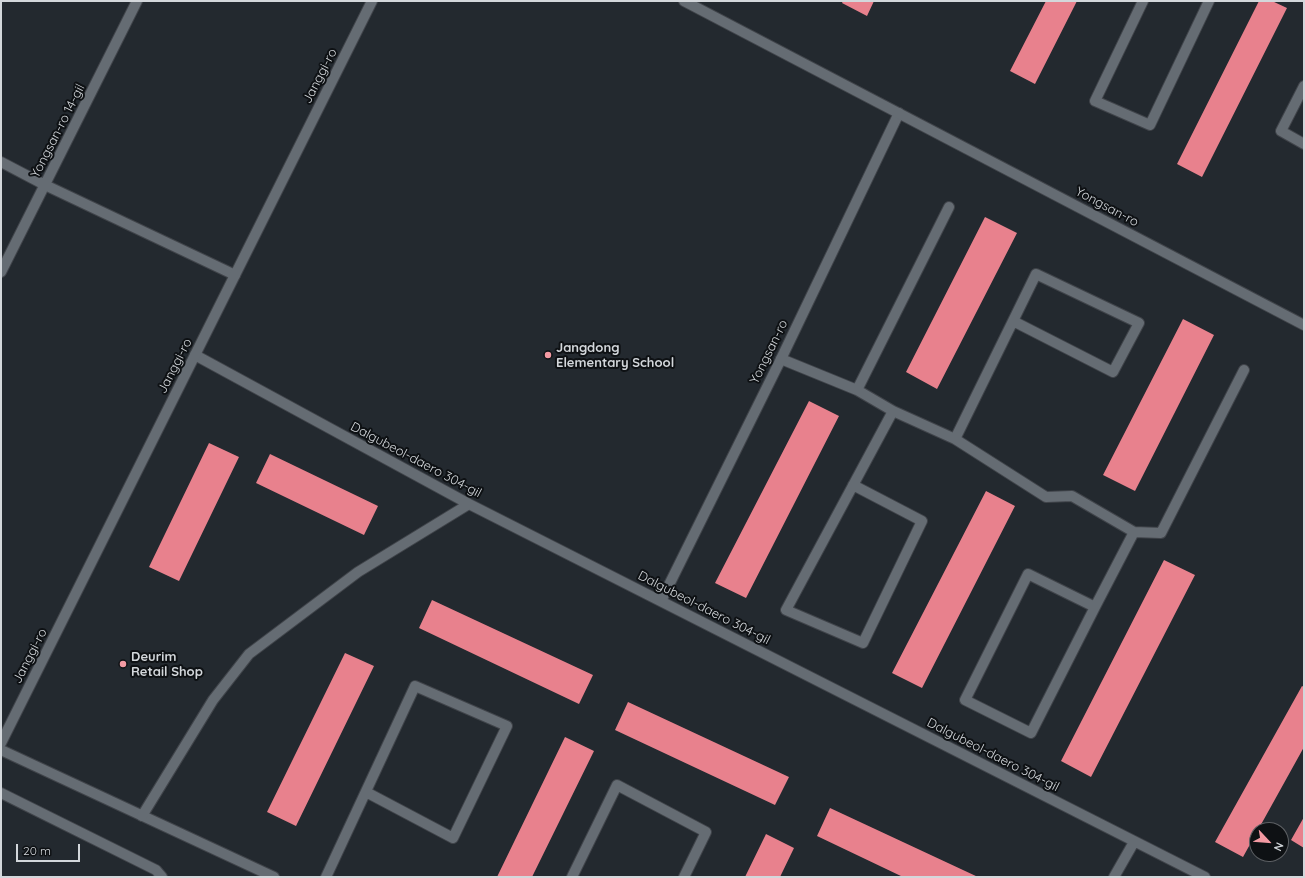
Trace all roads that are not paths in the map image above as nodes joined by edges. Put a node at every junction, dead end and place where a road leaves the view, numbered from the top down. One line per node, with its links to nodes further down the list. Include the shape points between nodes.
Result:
1 (137, 1): 10 (street, Yongsan-ro 14-gil)
2 (372, 1): 13 (street, Janggi-ro)
3 (684, 1): 7 (street, Yongsan-ro)
4 (1143, 1): 5 (street, via 1095,101 1150,125)
5 (1209, 1)
6 (1304, 86): 8 (street, via 1281,131)
7 (899, 113): 15 (street, Yongsan-ro); 17 (street, Yongsan-ro)
8 (1304, 144)
9 (1, 162): 10 (street)
10 (45, 185): 12 (street, Yongsan-ro 14-gil); 13 (street)
11 (949, 207): 19 (street)
12 (1, 272)
13 (235, 275): 16 (street, Janggi-ro)
14 (1013, 321): 14 (street, via 1036,274 1139,323 1113,372); 21 (street)
15 (1304, 325)
16 (195, 355): 23 (street, Dalgubeol-daero 304-gil); 27 (street, Janggi-ro)
17 (781, 359): 19 (street); 25 (street, Yongsan-ro)
18 (1244, 370): 24 (street, via 1162,533)
19 (857, 390): 20 (street)
20 (893, 411): 21 (street); 22 (street)
21 (956, 439): 24 (street, via 1046,497 1072,496)
22 (853, 485): 22 (street, via 786,610 863,643 922,521)
23 (469, 504): 25 (street, Dalgubeol-daero 304-gil); 31 (street, via 358,572 249,654 212,700)
24 (1134, 532): 26 (street)
25 (661, 601): 32 (street, Dalgubeol-daero 304-gil)
26 (1095, 607): 26 (street, via 1031,733 965,700 1028,574)
27 (1, 743)
28 (1, 750): 31 (street)
29 (366, 792): 29 (street, via 415,686 507,726 453,838); 35 (street)
30 (1, 793): 33 (street, via 156,870)
31 (142, 816): 34 (street)
32 (1134, 842): 38 (street); 39 (street, Dalgubeol-daero 304-gil)
33 (162, 877)
34 (274, 877)
35 (326, 877)
36 (572, 877): 37 (street, via 617,785 706,832)
37 (684, 877)
38 (1114, 877)
39 (1205, 877)

